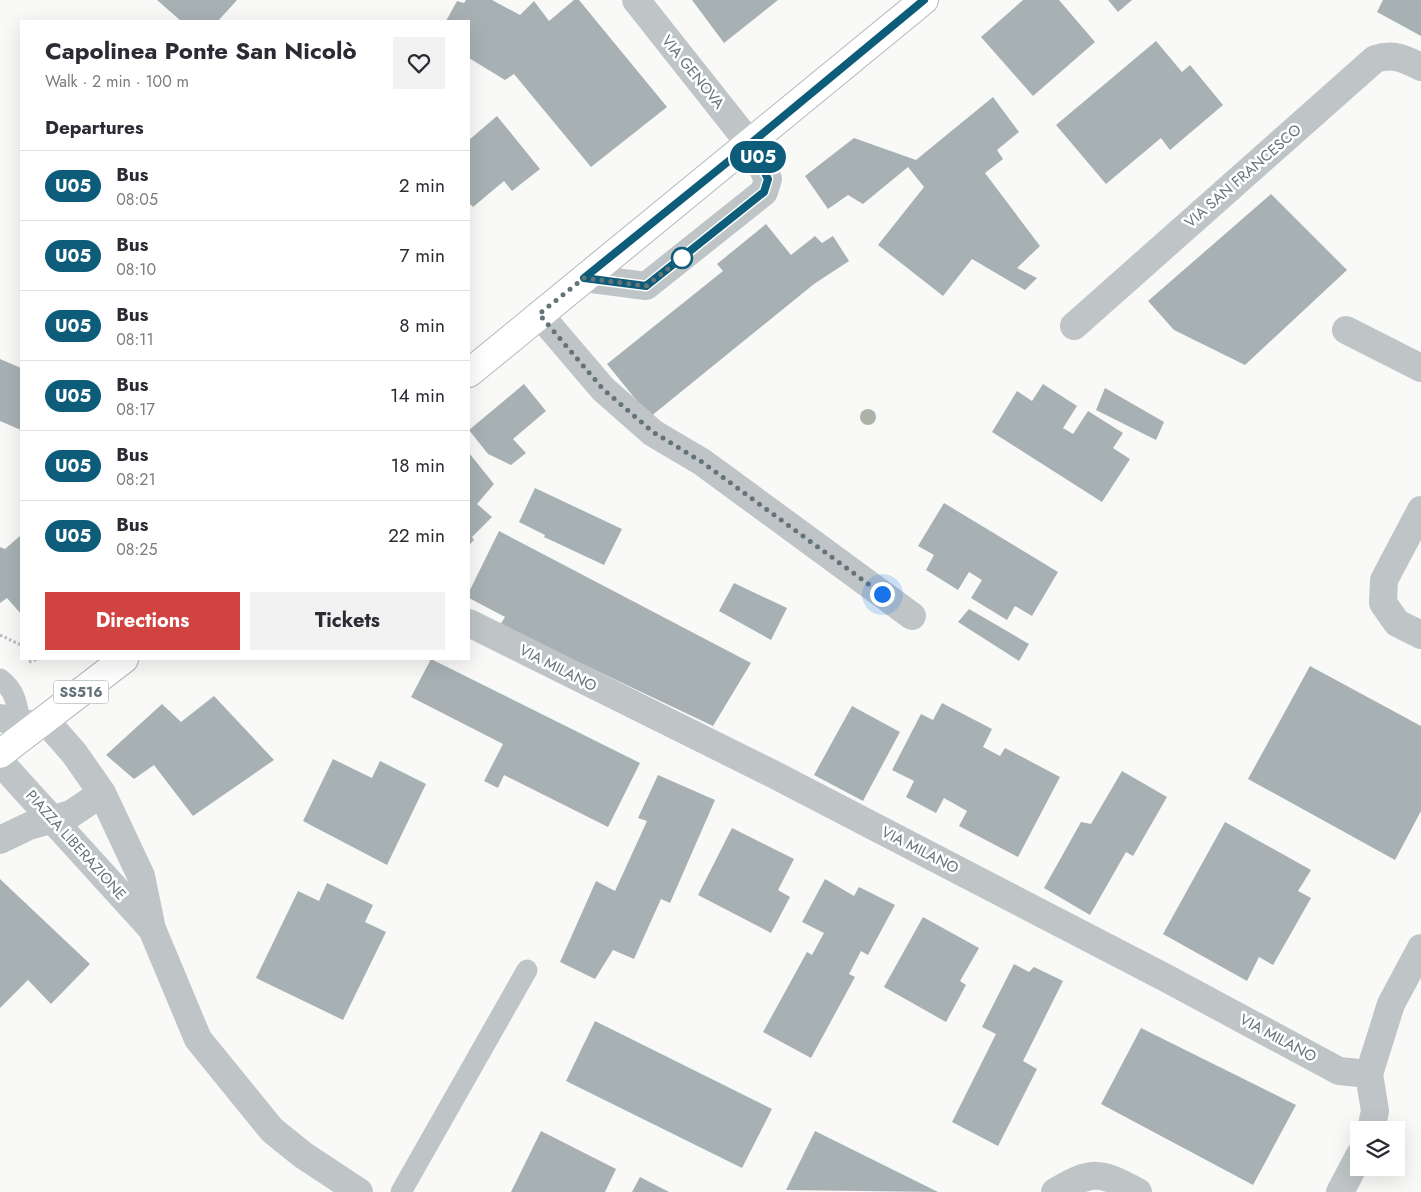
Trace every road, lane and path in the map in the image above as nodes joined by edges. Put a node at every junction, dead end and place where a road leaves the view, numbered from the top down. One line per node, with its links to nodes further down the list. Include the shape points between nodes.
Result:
1 (636, 0): 4 (street, VIA GENOVA)
2 (924, 0): 4 (main road)
3 (1421, 67): 7 (street, VIA SAN FRANCESCO, via 1401,57 1387,56 1375,60)
4 (750, 144): 5 (main road); 5 (street, VIA GENOVA, via 768,179 764,192 747,206 646,286)
5 (584, 278): 6 (main road)
6 (539, 314): 10 (main road); 12 (street, via 603,389 653,432 702,462)
7 (1074, 326)
8 (1346, 330): 9 (street)
9 (1421, 368)
10 (470, 373)
11 (1421, 510): 15 (street, via 1384,580 1383,603 1397,623)
12 (912, 616)
13 (470, 623): 28 (street, VIA MILANO, via 780,777 1339,1071)
14 (0, 635): 16 (path)
15 (1421, 635)
16 (20, 645)
17 (122, 660): 19 (main road, SS516)
18 (0, 679): 19 (lane, via 8,685)
19 (26, 721): 20 (main road, SS516); 22 (street, PIAZZA LIBERAZIONE, via 74,753)
20 (0, 754)
21 (0, 762): 23 (street, PIAZZA LIBERAZIONE)
22 (102, 793): 23 (street, via 71,814); 25 (street, PIAZZA LIBERAZIONE, via 141,876)
23 (53, 821): 24 (street, via 29,826); 25 (street, PIAZZA LIBERAZIONE)
24 (0, 840)
25 (152, 928): 31 (street, PIAZZA LIBERAZIONE, via 198,1039 272,1130)
26 (1421, 948): 28 (street, via 1391,1004)
27 (527, 970): 32 (lane)
28 (1369, 1074): 29 (street, via 1375,1111)
29 (1373, 1121)
30 (1350, 1173): 35 (street)
31 (359, 1192)
32 (401, 1192)
33 (1055, 1192): 34 (street, via 1074,1180 1091,1176 1108,1176)
34 (1138, 1192)
35 (1340, 1192)

